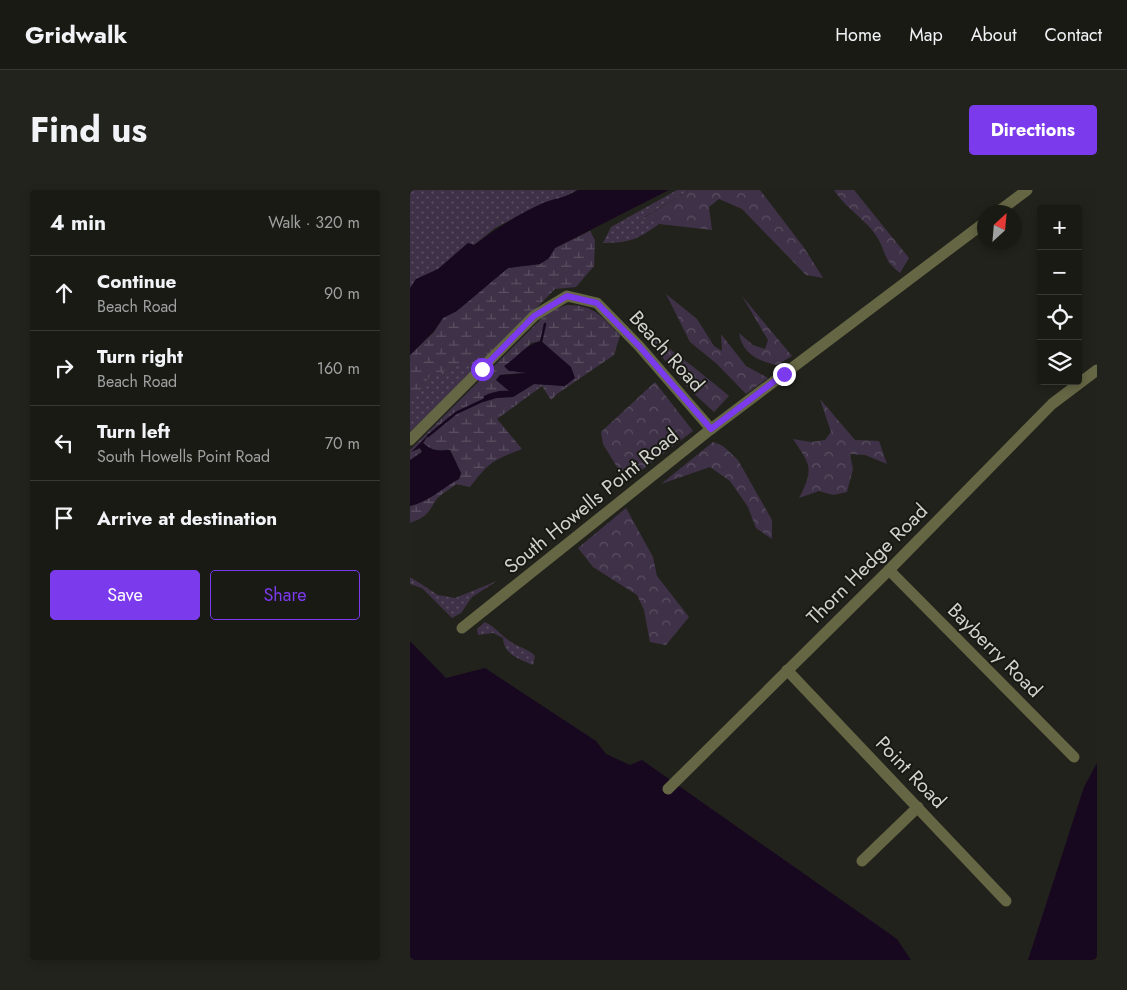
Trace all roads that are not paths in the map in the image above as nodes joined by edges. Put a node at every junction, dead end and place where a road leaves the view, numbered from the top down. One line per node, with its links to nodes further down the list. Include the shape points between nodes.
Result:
1 (1027, 190): 2 (street)
2 (1007, 205)
3 (977, 228): 5 (street, South Howells Point Road)
4 (1097, 370): 7 (street, Thorn Hedge Road, via 1052,404)
5 (711, 429): 6 (street, Beach Road, via 597,303 567,296 534,316); 8 (street, South Howells Point Road)
6 (410, 440)
7 (889, 570): 9 (street, Thorn Hedge Road); 10 (street, Bayberry Road)
8 (462, 628)
9 (787, 670): 11 (street, Thorn Hedge Road); 12 (street, Point Road)
10 (1074, 757)
11 (668, 789)
12 (918, 807): 13 (street); 14 (street, Point Road)
13 (862, 861)
14 (1006, 901)

